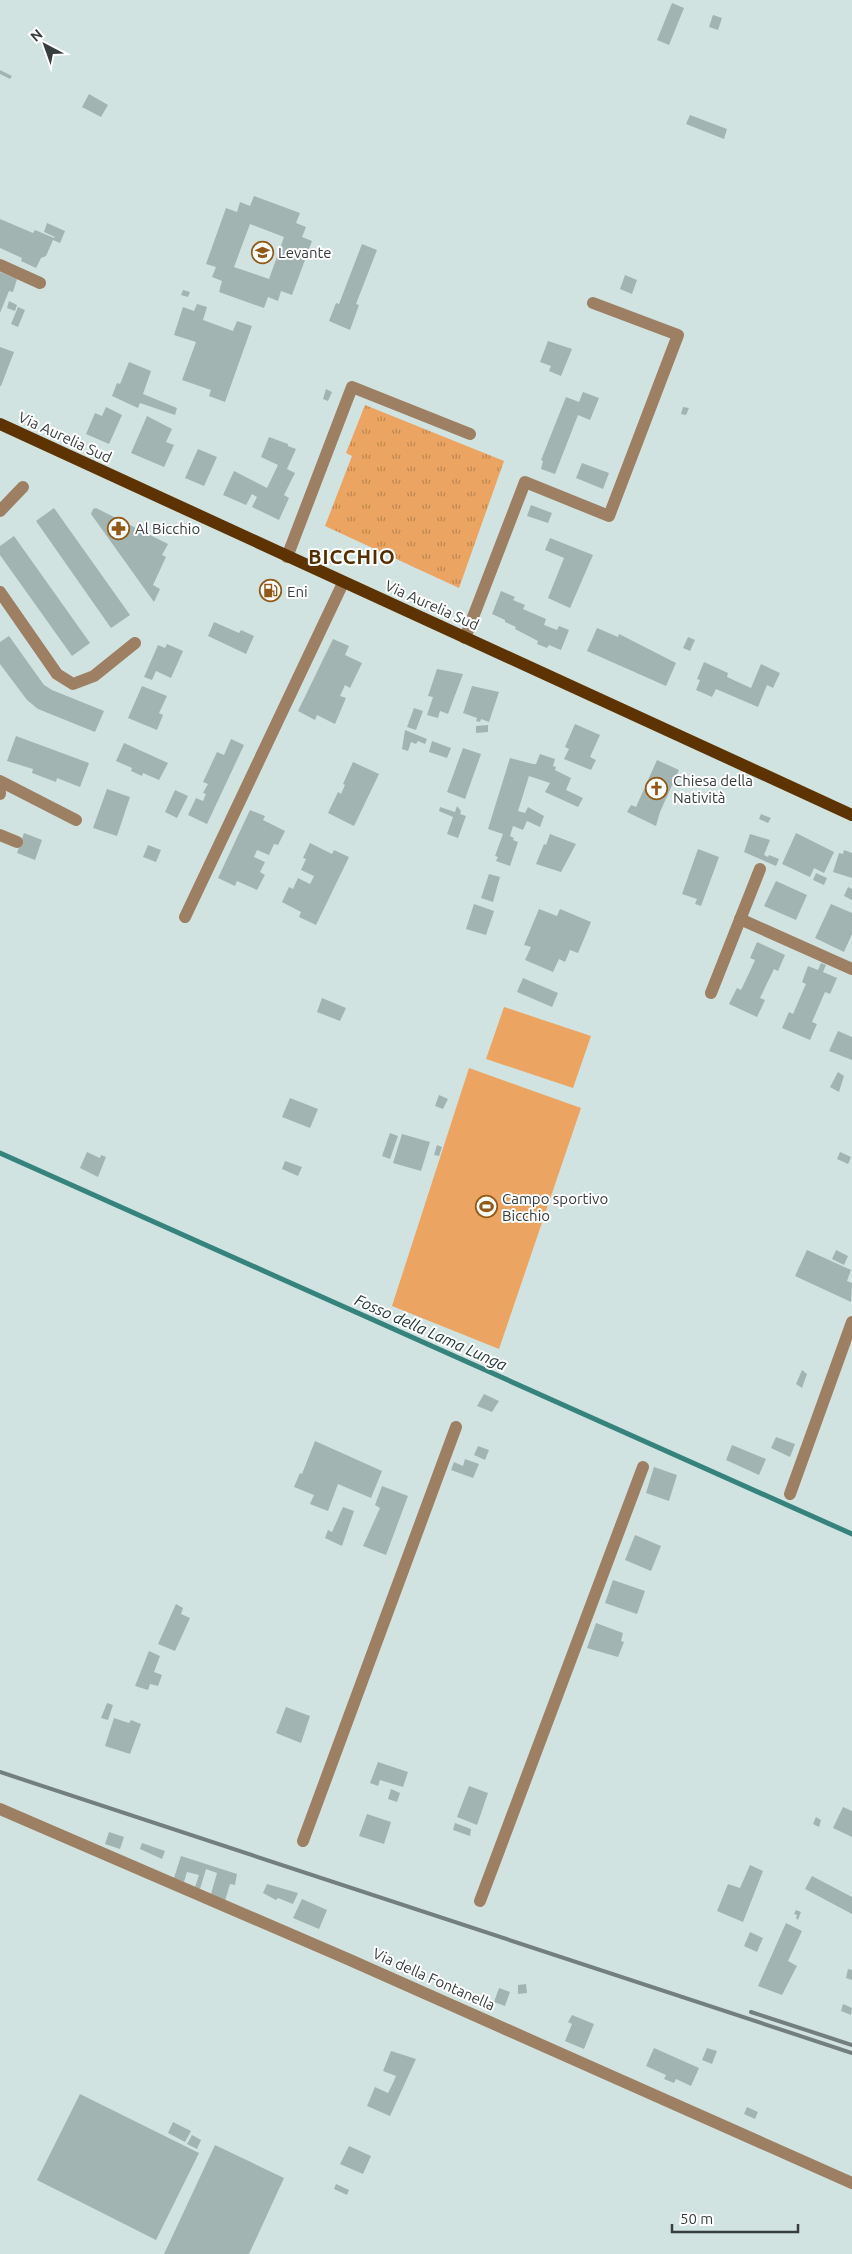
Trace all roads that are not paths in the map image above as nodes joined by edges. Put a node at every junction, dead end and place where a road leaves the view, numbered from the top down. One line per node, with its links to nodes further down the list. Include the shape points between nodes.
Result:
1 (0, 264): 2 (street)
2 (40, 282)
3 (594, 303): 11 (street, via 678,335 616,498 609,516 525,482)
4 (0, 424): 8 (main road, Via Aurelia Sud)
5 (470, 434): 8 (street, via 352,387)
6 (23, 487): 7 (street)
7 (0, 510)
8 (287, 557): 9 (main road, Via Aurelia Sud)
9 (343, 583): 11 (main road, Via Aurelia Sud); 19 (street)
10 (0, 592): 12 (street, via 57,674 73,684 94,676)
11 (465, 638): 14 (main road, Via Aurelia Sud)
12 (135, 643)
13 (0, 781): 15 (street)
14 (852, 815)
15 (76, 820)
16 (0, 835): 17 (street)
17 (17, 842)
18 (760, 869): 20 (street)
19 (185, 917)
20 (740, 918): 21 (street); 22 (street)
21 (852, 969)
22 (711, 993)
23 (852, 1322): 26 (street)
24 (456, 1427): 28 (street)
25 (643, 1467): 29 (street)
26 (790, 1494)
27 (0, 1809): 30 (street, Via della Fontanella, via 350,1960)
28 (304, 1841)
29 (480, 1901)
30 (852, 2184)

